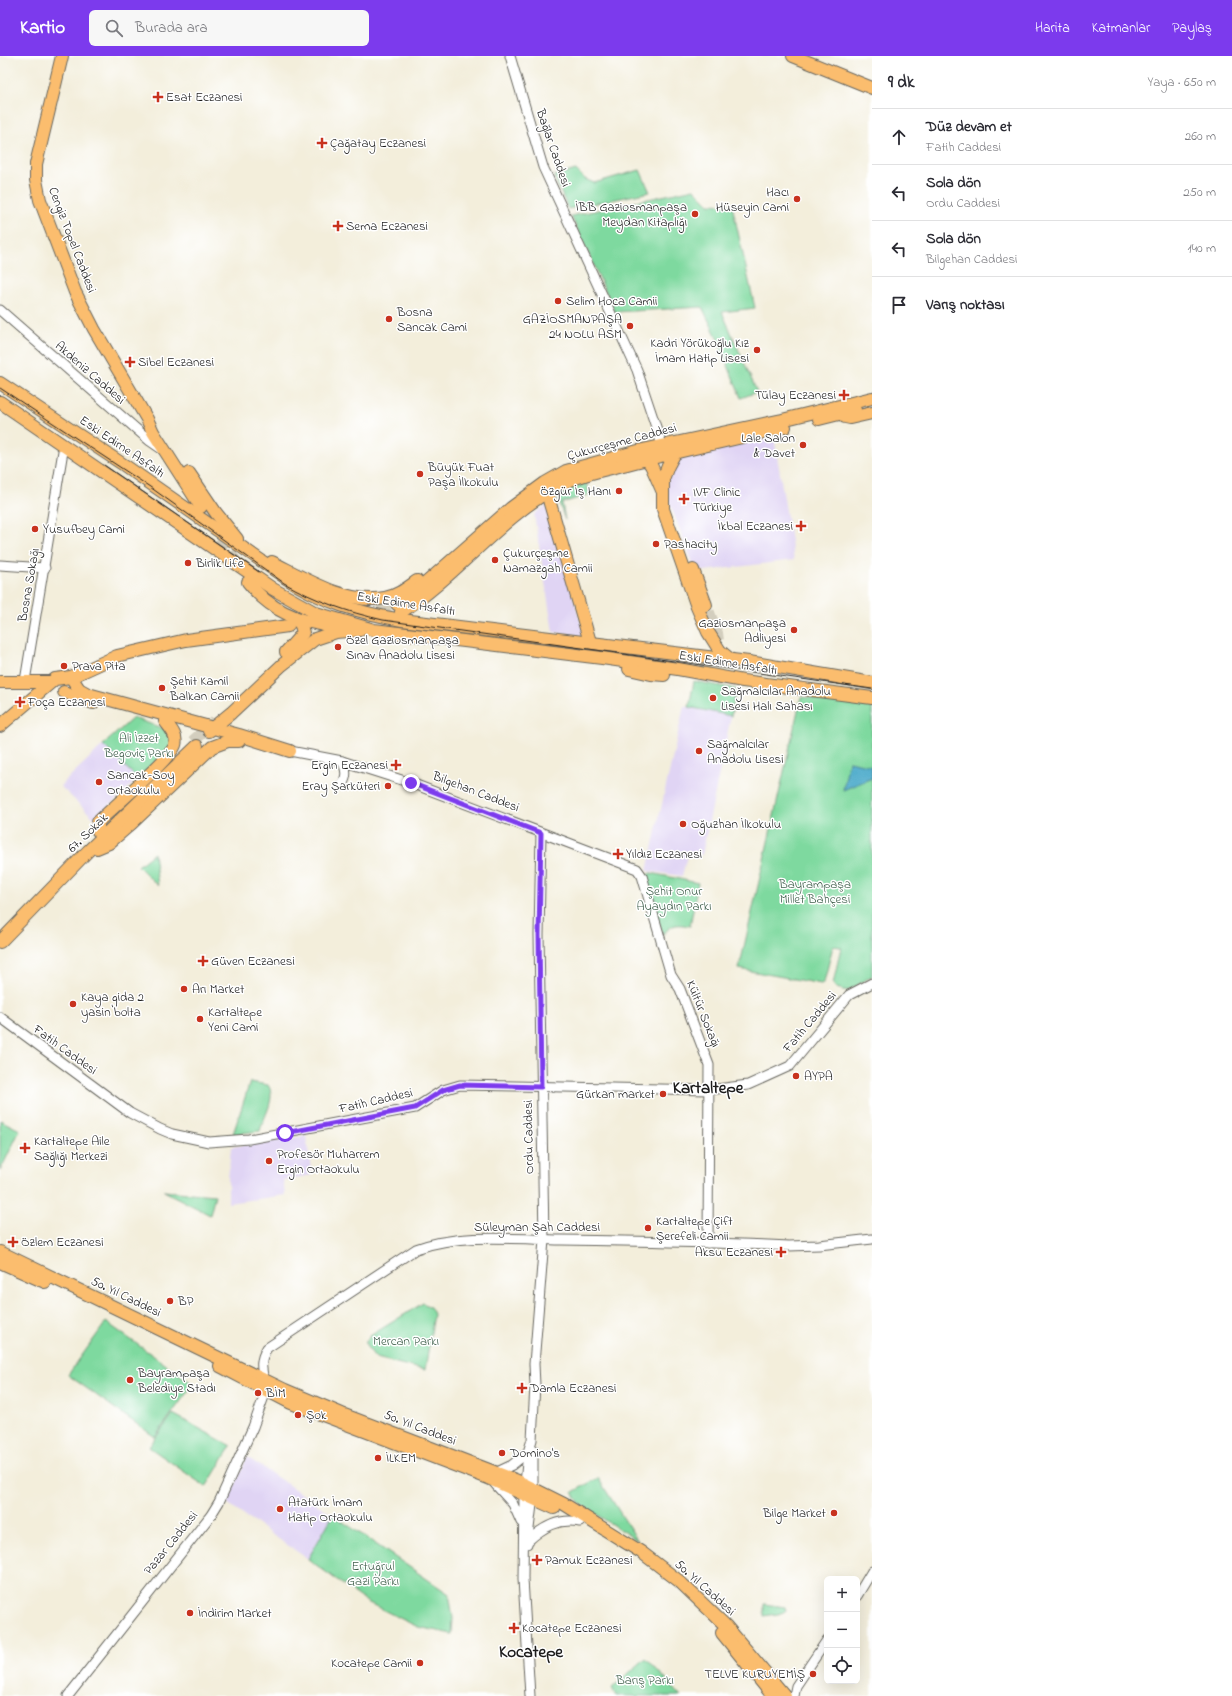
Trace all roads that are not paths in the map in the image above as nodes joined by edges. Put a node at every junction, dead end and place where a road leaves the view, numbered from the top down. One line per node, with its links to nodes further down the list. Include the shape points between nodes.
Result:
1 (62, 56): 12 (main road, Cengiz Topel Caddesi, via 39,145 36,164 37,189 75,292)
2 (510, 56): 14 (street, Bağlar Caddesi, via 543,167 637,370)
3 (793, 56): 4 (main road)
4 (872, 88)
5 (0, 310): 17 (street, Akdeniz Caddesi)
6 (0, 383): 22 (main road, Eski Edirne Asfaltı)
7 (872, 398): 14 (main road, Çukurçeşme Caddesi)
8 (0, 402): 13 (main road, Eski Edirne Asfaltı)
9 (872, 406): 11 (main road, Çukurçeşme Caddesi)
10 (872, 413): 11 (main road, via 850,418)
11 (838, 415): 16 (main road, Çukurçeşme Caddesi)
12 (147, 418): 17 (main road, Cengiz Topel Caddesi); 22 (main road, Cengiz Topel Caddesi)
13 (64, 445): 24 (street, Bosna Sokağı); 29 (main road, Eski Edirne Asfaltı, via 286,597 316,613)
14 (662, 445): 15 (main road, Çukurçeşme Caddesi); 16 (main road)
15 (638, 451): 18 (main road); 25 (main road, Çukurçeşme Caddesi, via 585,465 555,477 511,508)
16 (675, 453): 18 (main road, Çukurçeşme Caddesi); 19 (main road, via 665,473)
17 (169, 456): 21 (main road, Cengiz Topel Caddesi)
18 (647, 459): 19 (main road); 20 (main road, Çukurçeşme Caddesi, via 573,478)
19 (663, 490): 27 (main road); 34 (main road, via 663,509 697,607 715,644)
20 (548, 493): 25 (main road, Çukurçeşme Caddesi, via 498,530 428,593 399,608); 31 (main road)
21 (201, 507)
22 (247, 551): 25 (main road, via 324,588 362,598 389,597 421,579); 31 (main road, Eski Edirne Asfaltı, via 301,588 337,605 358,611 406,620)
23 (0, 565): 24 (street)
24 (45, 568): 37 (street, Bosna Sokağı)
25 (435, 575)
26 (248, 582): 28 (main road, via 258,594)
27 (706, 605)
28 (291, 621): 29 (main road); 32 (main road, via 301,625 303,633); 36 (main road, via 163,644 118,656)
29 (360, 627): 30 (main road, Eski Edirne Asfaltı)
30 (374, 630): 32 (main road, via 328,634); 33 (main road, Eski Edirne Asfaltı)
31 (590, 642): 34 (main road, Eski Edirne Asfaltı)
32 (298, 646): 43 (main road); 46 (main road, via 217,718)
33 (602, 658): 35 (main road, via 633,670); 42 (main road, Eski Edirne Asfaltı)
34 (730, 660): 39 (main road, Eski Edirne Asfaltı)
35 (664, 675)
36 (73, 680): 40 (main road, via 59,678); 41 (main road, via 71,690); 46 (main road, Bilgehan Caddesi, via 88,694)
37 (25, 681): 38 (main road); 40 (main road)
38 (0, 682)
39 (872, 683)
40 (50, 684): 41 (main road, Bilgehan Caddesi, via 52,690); 45 (main road)
41 (64, 692): 44 (main road, Bilgehan Caddesi, via 105,706)
42 (872, 698)
43 (231, 713): 46 (main road); 47 (main road, via 232,724)
44 (165, 721): 46 (main road, Bilgehan Caddesi); 51 (main road, via 176,737 175,746 98,822)
45 (0, 726)
46 (210, 729): 47 (main road, Bilgehan Caddesi)
47 (239, 738): 48 (main road, Bilgehan Caddesi); 53 (main road, via 212,747 109,843)
48 (290, 751): 49 (street, Bilgehan Caddesi)
49 (342, 761): 50 (street, via 346,769 346,778); 52 (street, Bilgehan Caddesi, via 411,783)
50 (342, 785)
51 (98, 831): 53 (main road, 67. Sokak, via 195,744); 55 (main road, 67. Sokak)
52 (541, 833): 54 (street, Bilgehan Caddesi); 59 (street, Ordu Caddesi)
53 (88, 851): 56 (main road, 67. Sokak)
54 (625, 866): 60 (street, Kültür Sokağı, via 637,869 642,876 670,975 680,989 709,1065)
55 (0, 931)
56 (0, 942)
57 (872, 982): 60 (street, Fatih Caddesi, via 849,995 790,1066 748,1085)
58 (0, 1017): 59 (street, Fatih Caddesi, via 130,1113 166,1132 209,1142 249,1139 415,1108 443,1090 460,1085)
59 (541, 1087): 60 (street, Fatih Caddesi); 62 (street, Ordu Caddesi)
60 (709, 1090): 63 (street)
61 (872, 1239): 63 (street, Süleyman Şah Caddesi, via 797,1246)
62 (544, 1240): 63 (street, Süleyman Şah Caddesi); 67 (street, Süleyman Şah Caddesi, via 462,1240 434,1243 416,1249 267,1348 260,1366); 68 (street, Ordu Caddesi, via 534,1364)
63 (708, 1243)
64 (0, 1252): 66 (main road, 50. Yıl Caddesi)
65 (0, 1262): 66 (main road, 50. Yıl Caddesi)
66 (196, 1351): 67 (main road, 50. Yıl Caddesi)
67 (265, 1385): 70 (main road, 50. Yıl Caddesi, via 291,1403); 80 (street, Pazar Caddesi, via 253,1427 211,1515)
68 (532, 1440): 69 (street, Ordu Caddesi); 71 (street, Ordu Caddesi)
69 (528, 1452): 70 (street, via 512,1465); 71 (street, Ordu Caddesi)
70 (491, 1475): 71 (main road, 50. Yıl Caddesi); 73 (street, via 513,1504)
71 (529, 1490): 72 (main road, 50. Yıl Caddesi); 73 (street); 74 (street); 83 (main road, 50. Yıl Caddesi, via 592,1520 679,1581 726,1626)
72 (580, 1522): 74 (street, via 570,1520 549,1526 536,1533); 82 (main road, 50. Yıl Caddesi, via 635,1557 698,1606)
73 (523, 1532): 75 (street)
74 (528, 1542): 75 (street)
75 (524, 1550): 81 (street)
76 (872, 1571): 77 (street)
77 (869, 1581): 78 (street)
78 (860, 1592)
79 (824, 1644): 84 (street, via 796,1686)
80 (68, 1696)
81 (530, 1696)
82 (773, 1696)
83 (785, 1696)
84 (794, 1696)

